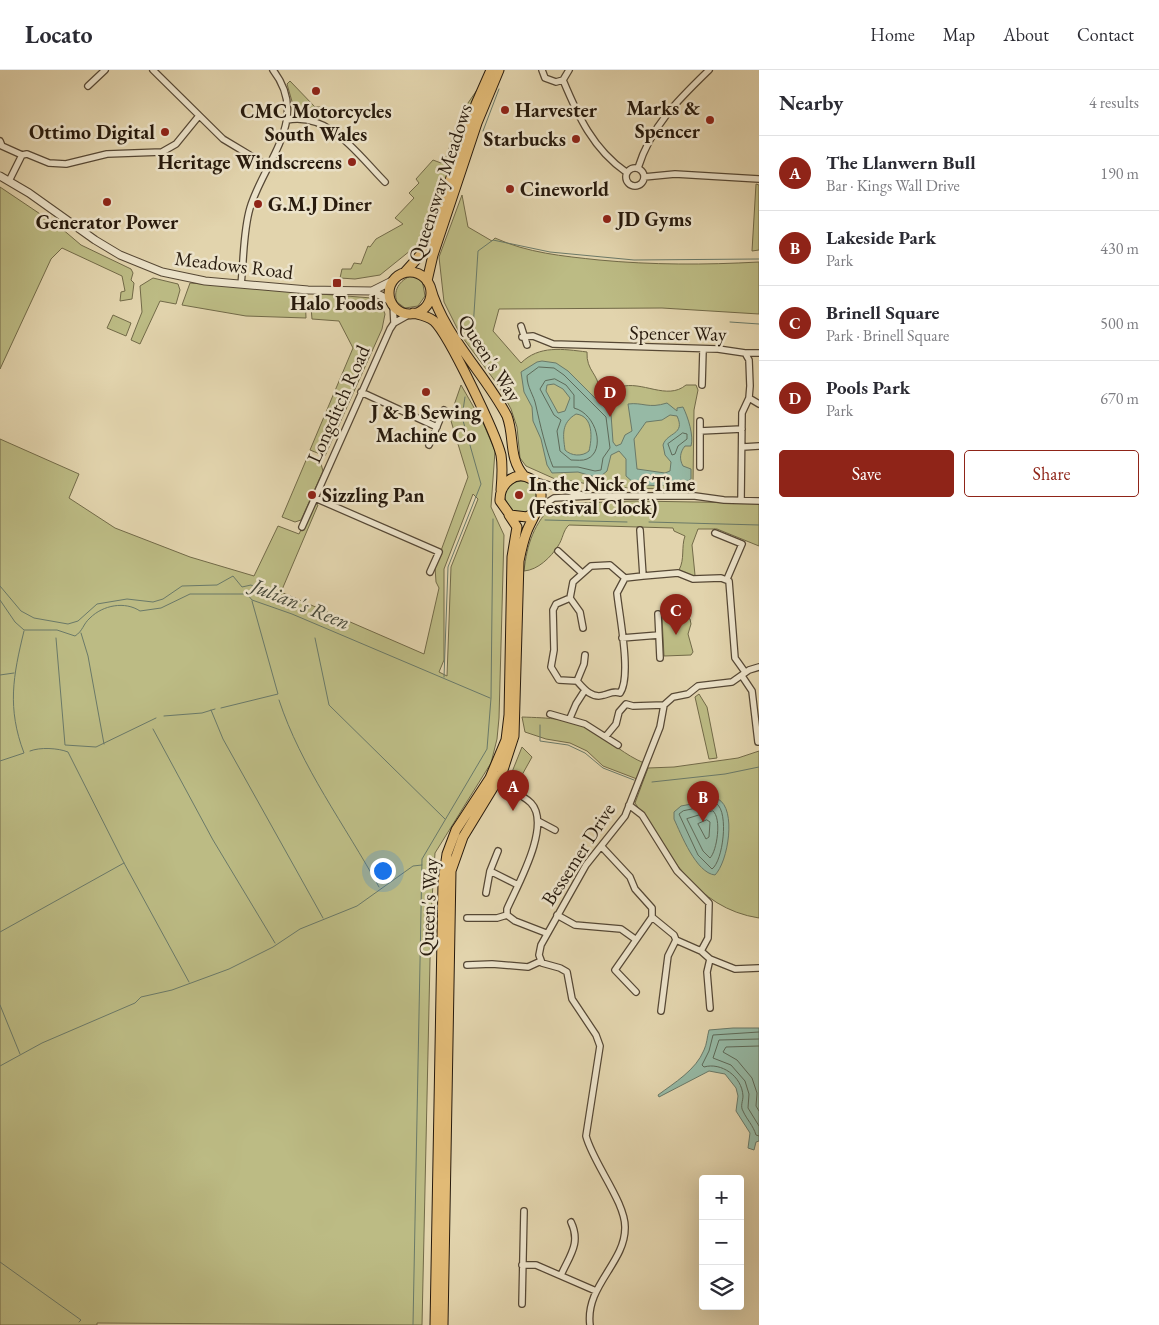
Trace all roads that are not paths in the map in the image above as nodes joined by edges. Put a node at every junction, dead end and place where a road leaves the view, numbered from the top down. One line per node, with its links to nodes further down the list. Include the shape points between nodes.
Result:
1 (105, 70): 10 (street)
2 (153, 70): 11 (street)
3 (273, 70): 12 (street, via 286,94)
4 (491, 70): 23 (main road, Queensway Meadows, via 476,104 430,239 423,252)
5 (499, 70): 26 (main road, Queensway Meadows, via 477,122 433,255)
6 (542, 70): 9 (street, via 548,80)
7 (569, 70): 9 (street)
8 (709, 70): 16 (street, via 663,117 646,143)
9 (564, 80): 17 (street, via 594,144)
10 (88, 86)
11 (198, 117): 14 (street, via 176,144 162,152 107,154 66,164 48,163); 15 (street, via 223,139)
12 (287, 120): 15 (street); 22 (street, via 300,119 328,126)
13 (0, 141): 14 (street, via 2,146)
14 (22, 155): 21 (street)
15 (268, 166): 25 (street, via 247,218)
16 (638, 168): 17 (street); 19 (street)
17 (626, 172): 19 (street, via 626,181 632,186 639,185)
18 (0, 176): 21 (street, Meadows Road)
19 (644, 177): 20 (street, via 675,174)
20 (759, 179)
21 (9, 180): 25 (street, Meadows Road, via 120,255 162,272 204,281)
22 (385, 182)
23 (404, 272): 24 (main road); 26 (main road, via 417,273)
24 (392, 281): 27 (street, Meadows Road); 28 (main road, via 389,294)
25 (241, 284): 27 (street, Meadows Road)
26 (429, 284): 29 (main road, via 431,293 427,305); 50 (main road, Queen's Way, via 443,317 507,416 513,458)
27 (372, 291): 28 (street, Meadows Road)
28 (392, 303): 29 (main road, via 398,309); 30 (street, Longditch Road)
29 (412, 313): 30 (street); 51 (main road, Queen's Way, via 435,322 456,356 498,446 503,467)
30 (394, 323): 38 (street, Longditch Road)
31 (521, 326): 32 (street)
32 (522, 337): 33 (street); 34 (street, Spencer Way, via 533,336 553,344)
33 (527, 345)
34 (703, 350): 35 (street, Spencer Way); 37 (street)
35 (746, 353): 36 (street); 39 (street, Spencer Way, via 750,371)
36 (759, 354)
37 (702, 385)
38 (361, 392): 43 (street); 53 (street, Longditch Road)
39 (749, 398): 40 (street); 44 (street, Spencer Way, via 742,413)
40 (759, 404)
41 (444, 410): 43 (street)
42 (700, 421): 45 (street)
43 (437, 427): 46 (street)
44 (742, 429): 45 (street); 48 (street, Spencer Way)
45 (700, 430): 49 (street)
46 (429, 445)
47 (759, 446): 48 (street)
48 (742, 447): 54 (street, Spencer Way)
49 (700, 468)
50 (528, 478): 51 (main road, via 512,478); 52 (street); 56 (main road, Queen's Way, via 542,494)
51 (501, 490): 57 (main road, Queen's Way, via 500,501)
52 (589, 496): 54 (street, via 695,496 711,500); 56 (street, via 554,498)
53 (315, 498): 58 (street, Longditch Road); 62 (street, via 439,552)
54 (741, 500): 55 (street)
55 (759, 501)
56 (537, 510): 57 (main road, via 521,518); 86 (main road, Queen's Way, via 524,537 519,561 514,736)
57 (506, 511): 86 (main road, Queen's Way, via 517,526 512,558 508,729)
58 (302, 527)
59 (640, 530): 64 (street)
60 (715, 533): 66 (street, via 742,544)
61 (558, 551): 63 (street)
62 (430, 572)
63 (582, 572): 65 (street, via 591,566 606,564); 67 (street, via 571,585)
64 (643, 576): 65 (street); 66 (street, via 678,574 693,579)
65 (625, 578): 71 (street, via 617,593)
66 (727, 579): 75 (street, via 731,589 735,658)
67 (570, 598): 69 (street, via 580,612); 76 (street, via 554,607 551,667 559,680)
68 (658, 614): 70 (street)
69 (583, 628)
70 (659, 636): 71 (street); 73 (street)
71 (622, 638): 78 (street, via 625,683)
72 (585, 655): 76 (street)
73 (660, 658)
74 (759, 667): 75 (street)
75 (744, 674): 80 (street, via 732,682 700,686 688,694 673,697); 84 (street, via 752,691)
76 (577, 681): 77 (street)
77 (585, 690): 78 (street, via 599,696); 82 (street)
78 (620, 693): 79 (street)
79 (626, 704): 80 (street); 83 (street)
80 (664, 705): 87 (street, Bessemer Drive, via 660,727)
81 (550, 714): 82 (street)
82 (570, 718): 83 (street)
83 (606, 736): 85 (street)
84 (758, 742)
85 (618, 745)
86 (493, 780): 88 (street, via 530,802); 116 (main road, Queen's Way, via 456,830 445,865); 117 (main road, Queen's Way, via 463,837 450,879)
87 (630, 805): 90 (street, Bessemer Drive); 102 (street, via 642,815 677,871 709,903 708,938)
88 (538, 820): 89 (street); 93 (street, via 534,844)
89 (556, 830)
90 (602, 847): 96 (street, Bessemer Drive, via 586,865); 97 (street, via 630,877 652,908)
91 (498, 851): 92 (street)
92 (490, 871): 93 (street); 94 (street)
93 (518, 885): 95 (street)
94 (486, 893)
95 (507, 915): 98 (street); 99 (street)
96 (557, 915): 99 (street, Bessemer Drive); 100 (street, via 575,925 621,929)
97 (652, 917): 100 (street); 101 (street)
98 (467, 918)
99 (546, 933): 104 (street, Bessemer Drive, via 541,945)
100 (635, 939): 107 (street, via 614,970)
101 (676, 940): 102 (street); 109 (street, via 668,956)
102 (700, 951): 103 (street)
103 (710, 959): 106 (street, via 736,969); 108 (street)
104 (541, 961): 105 (street, via 528,967); 114 (street, via 566,972 572,999 600,1046 586,1136 622,1213 625,1227 622,1244)
105 (467, 965)
106 (759, 968)
107 (636, 992)
108 (710, 1008)
109 (661, 1011)
110 (524, 1210): 112 (street)
111 (571, 1222): 113 (street, via 576,1232 575,1244)
112 (522, 1265): 113 (street, via 536,1265); 115 (street)
113 (561, 1275): 114 (street)
114 (596, 1291): 118 (street, via 590,1309)
115 (522, 1304)
116 (435, 1325)
117 (443, 1325)
118 (590, 1325)

